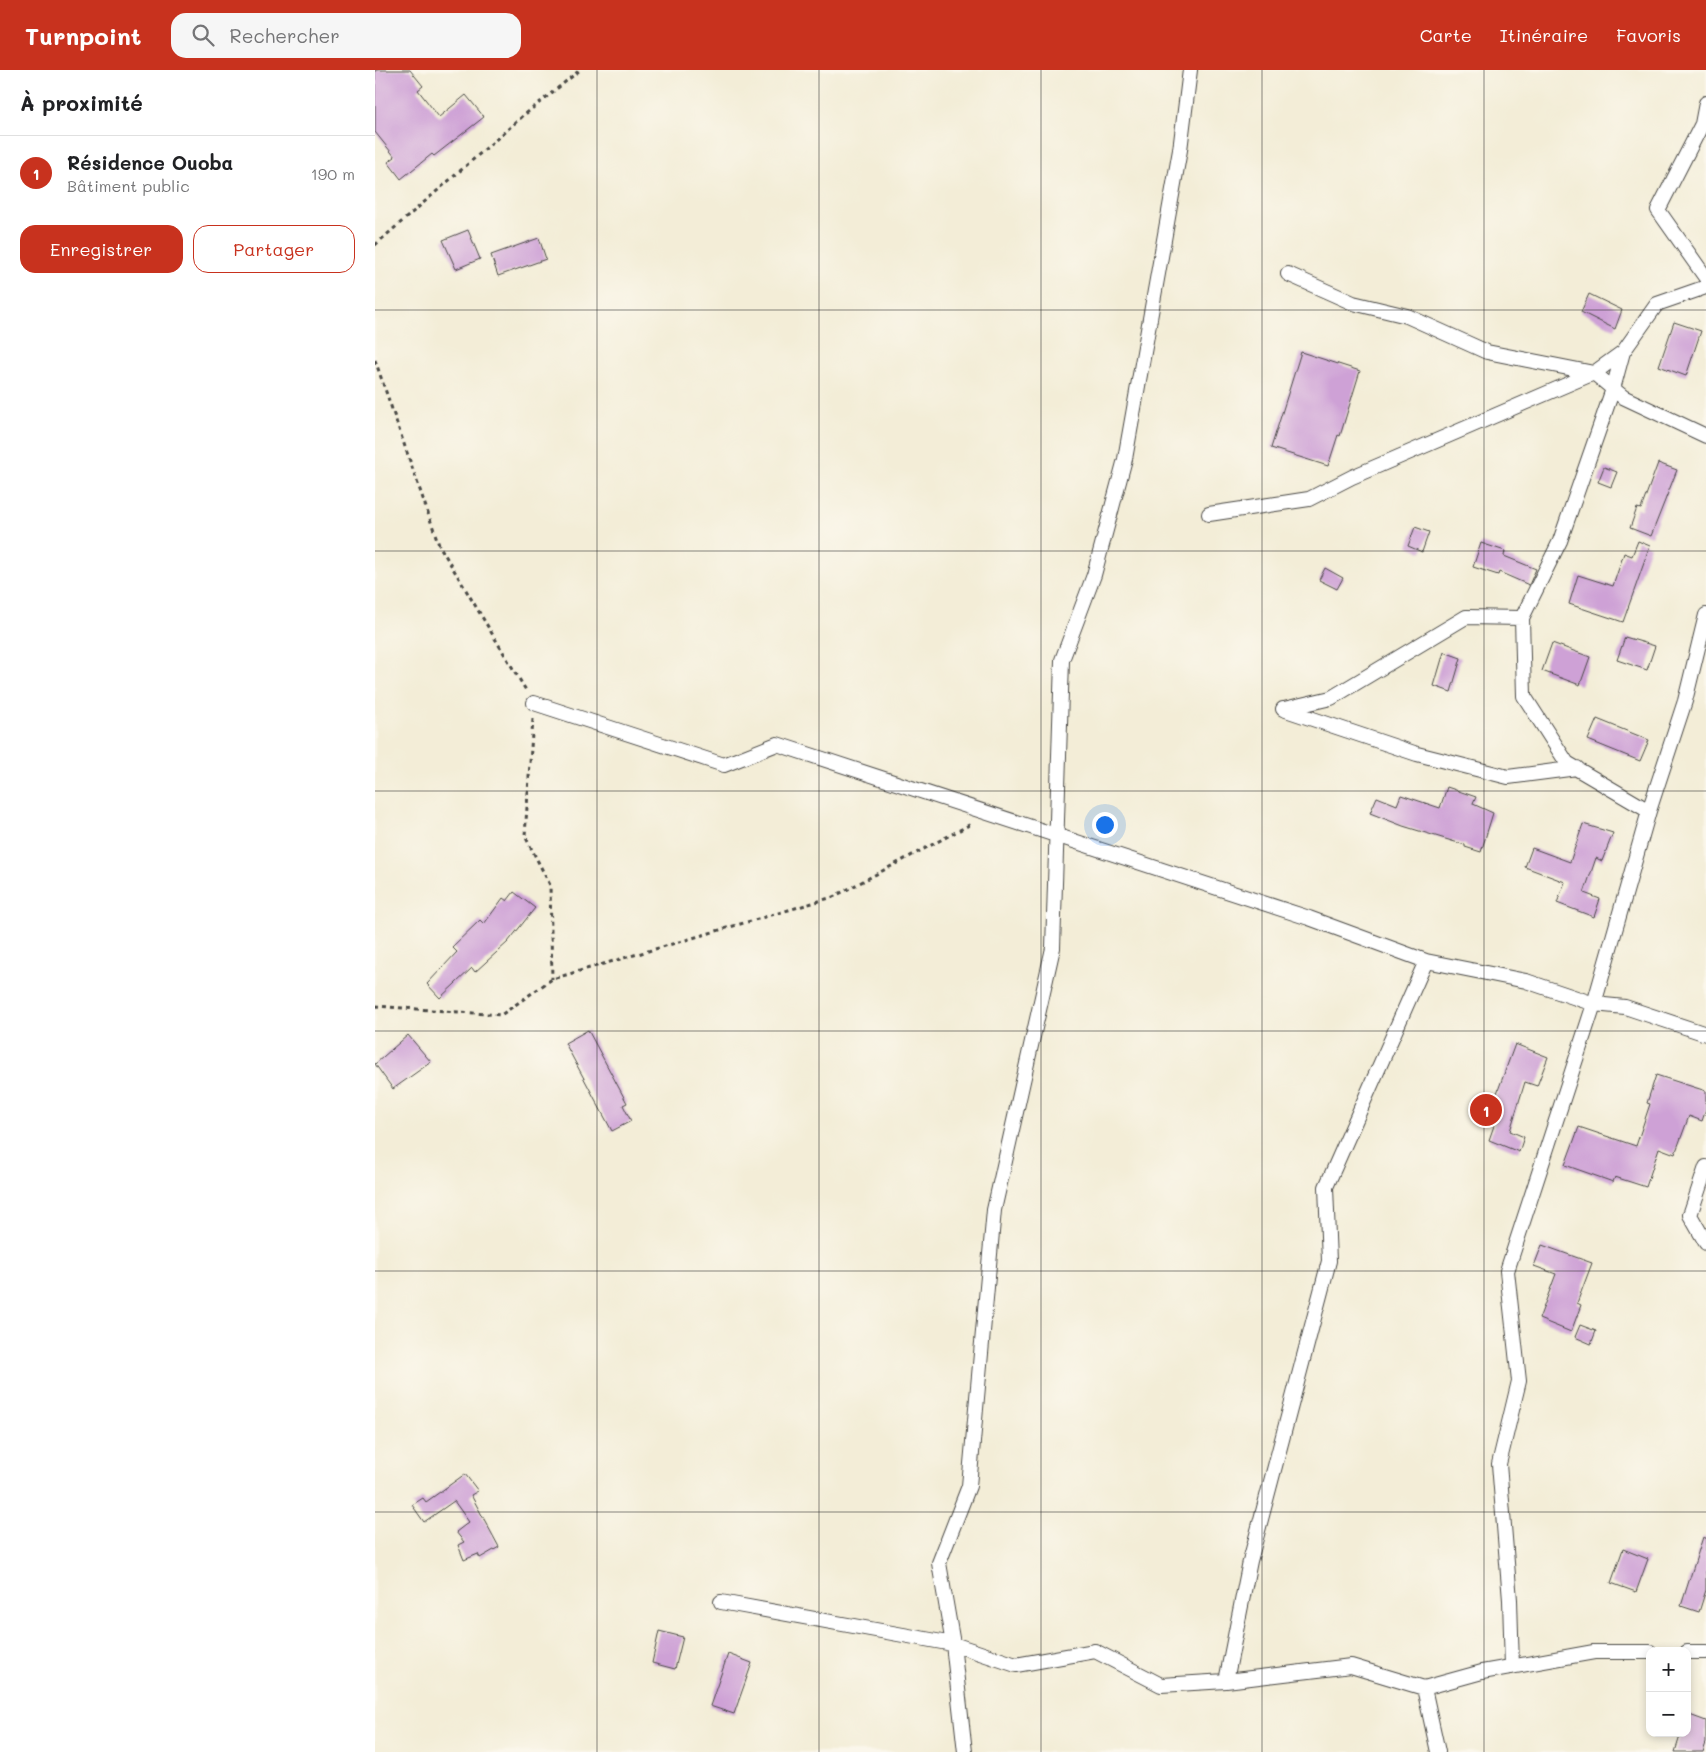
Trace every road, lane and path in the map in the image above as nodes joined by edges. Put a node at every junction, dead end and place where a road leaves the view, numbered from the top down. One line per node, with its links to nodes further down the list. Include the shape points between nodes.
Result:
1 (580, 70): 4 (path)
2 (1190, 70): 20 (street, via 1181,150 1125,459 1094,575 1062,660)
3 (1706, 103): 6 (street, via 1702,124 1658,210)
4 (375, 245)
5 (1287, 274): 10 (street, via 1353,303 1407,316 1487,352)
6 (1706, 278)
7 (1706, 288): 8 (street, via 1657,304)
8 (1623, 352): 10 (street); 11 (street)
9 (375, 360): 16 (path, via 439,545)
10 (1594, 373): 11 (street); 13 (street, via 1309,498)
11 (1613, 389): 12 (street, via 1623,397); 15 (street, via 1560,541)
12 (1706, 436)
13 (1209, 514)
14 (1706, 614): 18 (street, via 1685,701)
15 (1522, 618): 17 (street, via 1524,696 1567,763); 17 (street, via 1466,617 1331,698 1283,709 1417,754 1508,777)
16 (534, 703): 19 (street, via 724,765 777,744); 22 (path, via 525,836 550,885)
17 (1577, 768): 18 (street)
18 (1649, 811): 23 (street)
19 (989, 815): 20 (street); 22 (path, via 833,897)
20 (1057, 837): 21 (street, via 1309,918); 29 (street, via 1053,948 994,1210 969,1486 939,1563)
21 (1426, 961): 23 (street, via 1526,982); 34 (street, via 1326,1187 1329,1260 1249,1561)
22 (552, 979): 24 (path, via 501,1014)
23 (1594, 1004): 25 (street, via 1625,1007); 33 (street, via 1507,1270 1519,1381 1499,1464)
24 (375, 1006)
25 (1706, 1034)
26 (1706, 1167): 27 (street, via 1690,1215)
27 (1706, 1243)
28 (721, 1602): 29 (street)
29 (953, 1644): 34 (street, via 1016,1665 1095,1651 1161,1685); 36 (street)
30 (1646, 1652): 33 (street, via 1595,1652)
31 (1691, 1652): 32 (street)
32 (1706, 1652)
33 (1512, 1667): 35 (street)
34 (1226, 1681): 35 (street, via 1351,1666)
35 (1424, 1688): 37 (street)
36 (965, 1752)
37 (1438, 1752)

